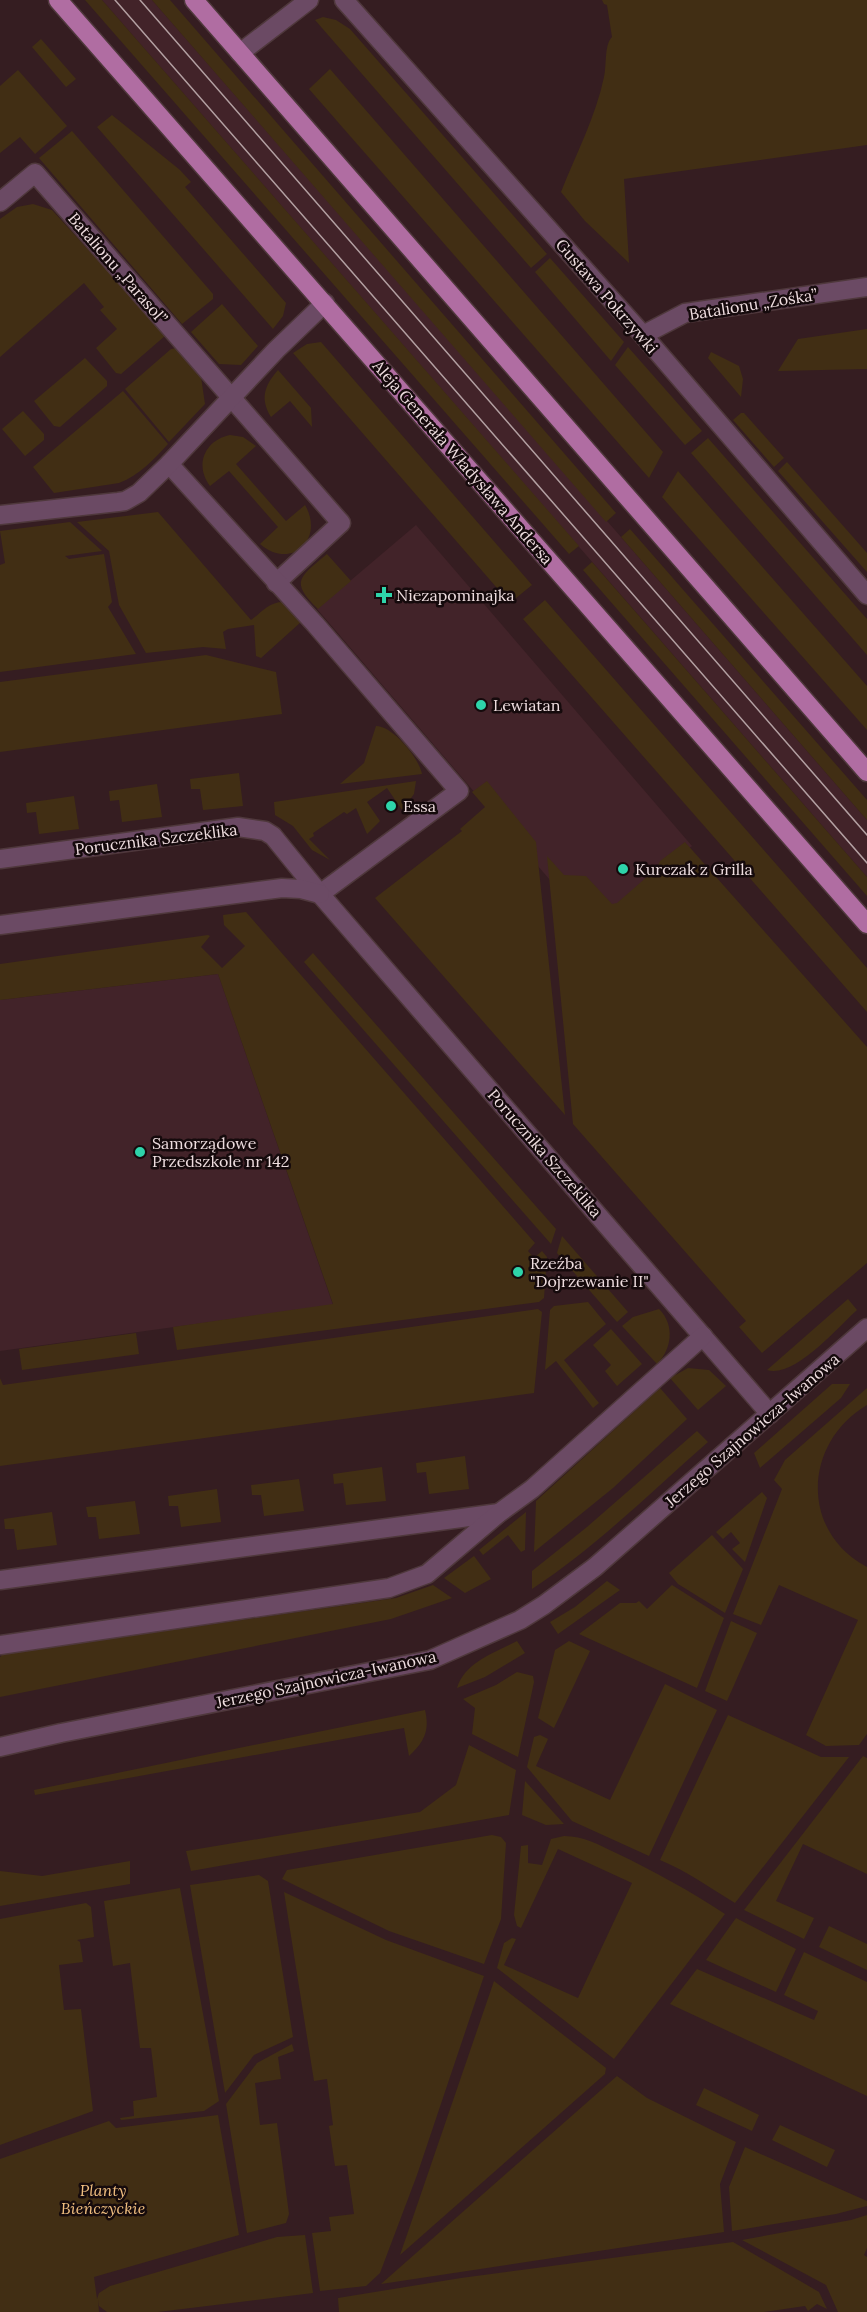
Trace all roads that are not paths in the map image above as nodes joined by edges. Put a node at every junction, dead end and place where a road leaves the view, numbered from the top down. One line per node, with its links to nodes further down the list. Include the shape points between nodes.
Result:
1 (58, 0): 8 (main road, Aleja Generała Władysława Andersa)
2 (194, 0): 5 (main road)
3 (309, 0): 5 (street)
4 (344, 0): 9 (street, Gustawa Pokrzywki)
5 (240, 53): 15 (main road)
6 (0, 202): 10 (street, Batalionu „Parasol”, via 35,173)
7 (867, 287): 9 (street, Batalionu „Zośka”, via 685,313)
8 (325, 303): 10 (street); 18 (main road, Aleja Generała Władysława Andersa)
9 (643, 336): 14 (street, Gustawa Pokrzywki)
10 (232, 397): 11 (street); 13 (street, via 341,522)
11 (169, 464): 12 (street, via 125,501); 13 (street)
12 (0, 515)
13 (276, 583): 17 (street, via 459,791)
14 (867, 595)
15 (867, 772)
16 (0, 860): 17 (street, Porucznika Szczeklika, via 247,827 273,836)
17 (320, 894): 19 (street, via 282,888); 21 (street, Porucznika Szczeklika)
18 (867, 924)
19 (0, 925)
20 (867, 1328): 22 (street, Jerzego Szajnowicza-Iwanowa)
21 (703, 1336): 22 (street, Porucznika Szczeklika); 23 (street)
22 (770, 1414): 26 (street, Jerzego Szajnowicza-Iwanowa, via 595,1567 544,1605 520,1620 430,1660)
23 (500, 1513): 24 (street); 25 (street, via 427,1574 389,1588)
24 (0, 1580)
25 (0, 1645)
26 (0, 1747)

